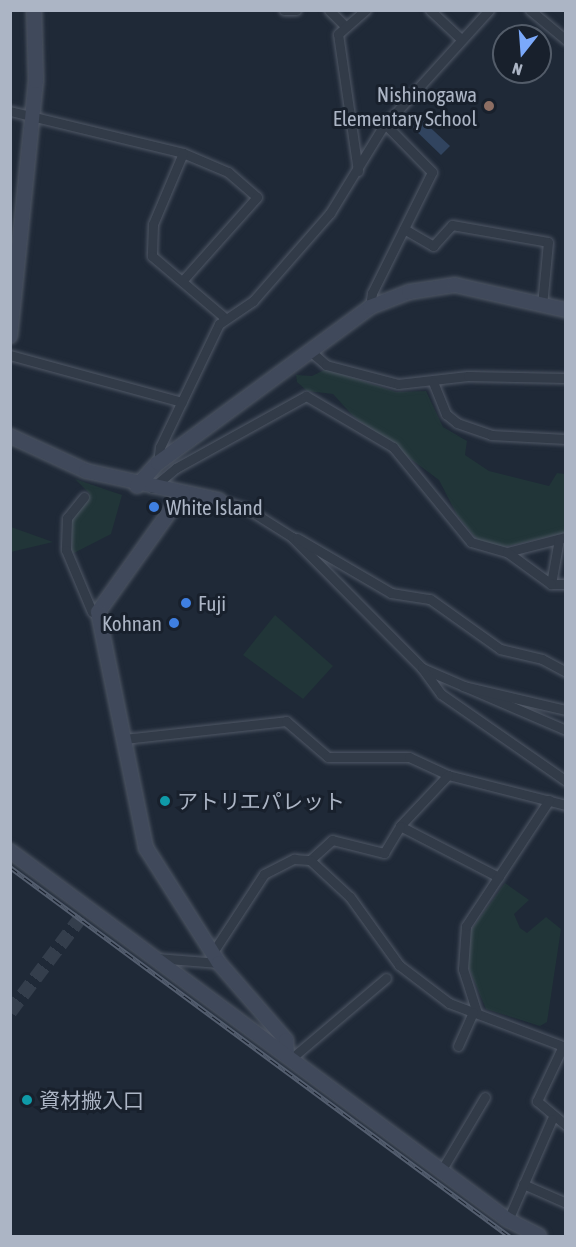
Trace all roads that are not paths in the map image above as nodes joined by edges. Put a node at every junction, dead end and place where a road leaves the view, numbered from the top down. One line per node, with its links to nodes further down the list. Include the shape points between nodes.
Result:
1 (34, 10): 13 (street)
2 (284, 10): 3 (street)
3 (296, 10)
4 (329, 10): 9 (street)
5 (366, 10): 9 (street)
6 (430, 10): 10 (street)
7 (489, 10): 10 (street)
8 (530, 10): 11 (street)
9 (343, 24): 16 (street, via 338,34)
10 (461, 39): 14 (street)
11 (566, 40)
12 (10, 111): 13 (street)
13 (32, 115): 15 (street); 18 (street)
14 (385, 124): 16 (street); 17 (street, via 432,172)
15 (183, 153): 19 (street, via 153,224 152,256); 19 (street, via 228,172 257,197)
16 (358, 171): 23 (street, via 330,213 253,301)
17 (404, 229): 20 (street, via 433,246 452,225 548,242); 21 (street, via 372,293)
18 (15, 266): 24 (street)
19 (184, 279): 23 (street)
20 (542, 306): 21 (street, via 455,285 409,292); 22 (street)
21 (370, 308): 25 (street)
22 (566, 310)
23 (225, 318): 29 (street)
24 (10, 336)
25 (309, 350): 28 (street, via 326,365 374,380); 32 (street)
26 (10, 355): 29 (street)
27 (566, 378): 28 (street, via 468,376)
28 (433, 382): 31 (street, via 446,414 457,423 491,435)
29 (182, 402): 32 (street)
30 (10, 435): 33 (street, via 86,471)
31 (566, 439)
32 (158, 463): 33 (street)
33 (137, 486): 34 (street)
34 (152, 488): 35 (street); 40 (street, via 176,468 306,396 393,447 429,484 471,542)
35 (183, 493): 37 (street); 49 (street, via 98,612)
36 (84, 497): 43 (street, via 67,518 66,550)
37 (219, 500): 38 (street, via 246,508)
38 (292, 537): 44 (street); 45 (street, via 317,545 391,593 430,599 500,649 542,659)
39 (562, 538): 40 (street); 41 (street)
40 (507, 552): 41 (street)
41 (551, 584): 42 (street)
42 (566, 584)
43 (92, 612)
44 (422, 668): 46 (street); 51 (street, via 441,694)
45 (566, 672)
46 (456, 685): 47 (street); 48 (street)
47 (566, 710)
48 (566, 730)
49 (124, 739): 50 (street, via 286,720 328,757 409,757); 58 (street, via 146,848)
50 (448, 775): 52 (street); 54 (street)
51 (566, 781)
52 (549, 800): 53 (street); 57 (street)
53 (566, 805)
54 (400, 826): 56 (street, via 384,853 332,840); 57 (street)
55 (10, 851): 59 (street)
56 (309, 860): 58 (street, via 294,859 264,874); 61 (street, via 350,897 399,965 449,1003)
57 (498, 877): 61 (street, via 466,926 463,969)
58 (216, 957): 59 (street); 64 (street, via 286,1040)
59 (155, 958): 64 (street)
60 (386, 978): 64 (street)
61 (475, 1012): 62 (street); 63 (street)
62 (565, 1044): 66 (street, via 537,1101)
63 (458, 1046)
64 (290, 1056): 68 (street)
65 (485, 1097): 68 (street)
66 (552, 1119): 67 (street); 69 (street)
67 (566, 1125)
68 (441, 1171): 71 (street)
69 (523, 1184): 70 (street); 71 (street)
70 (566, 1203)
71 (508, 1220): 72 (street)
72 (538, 1236)

